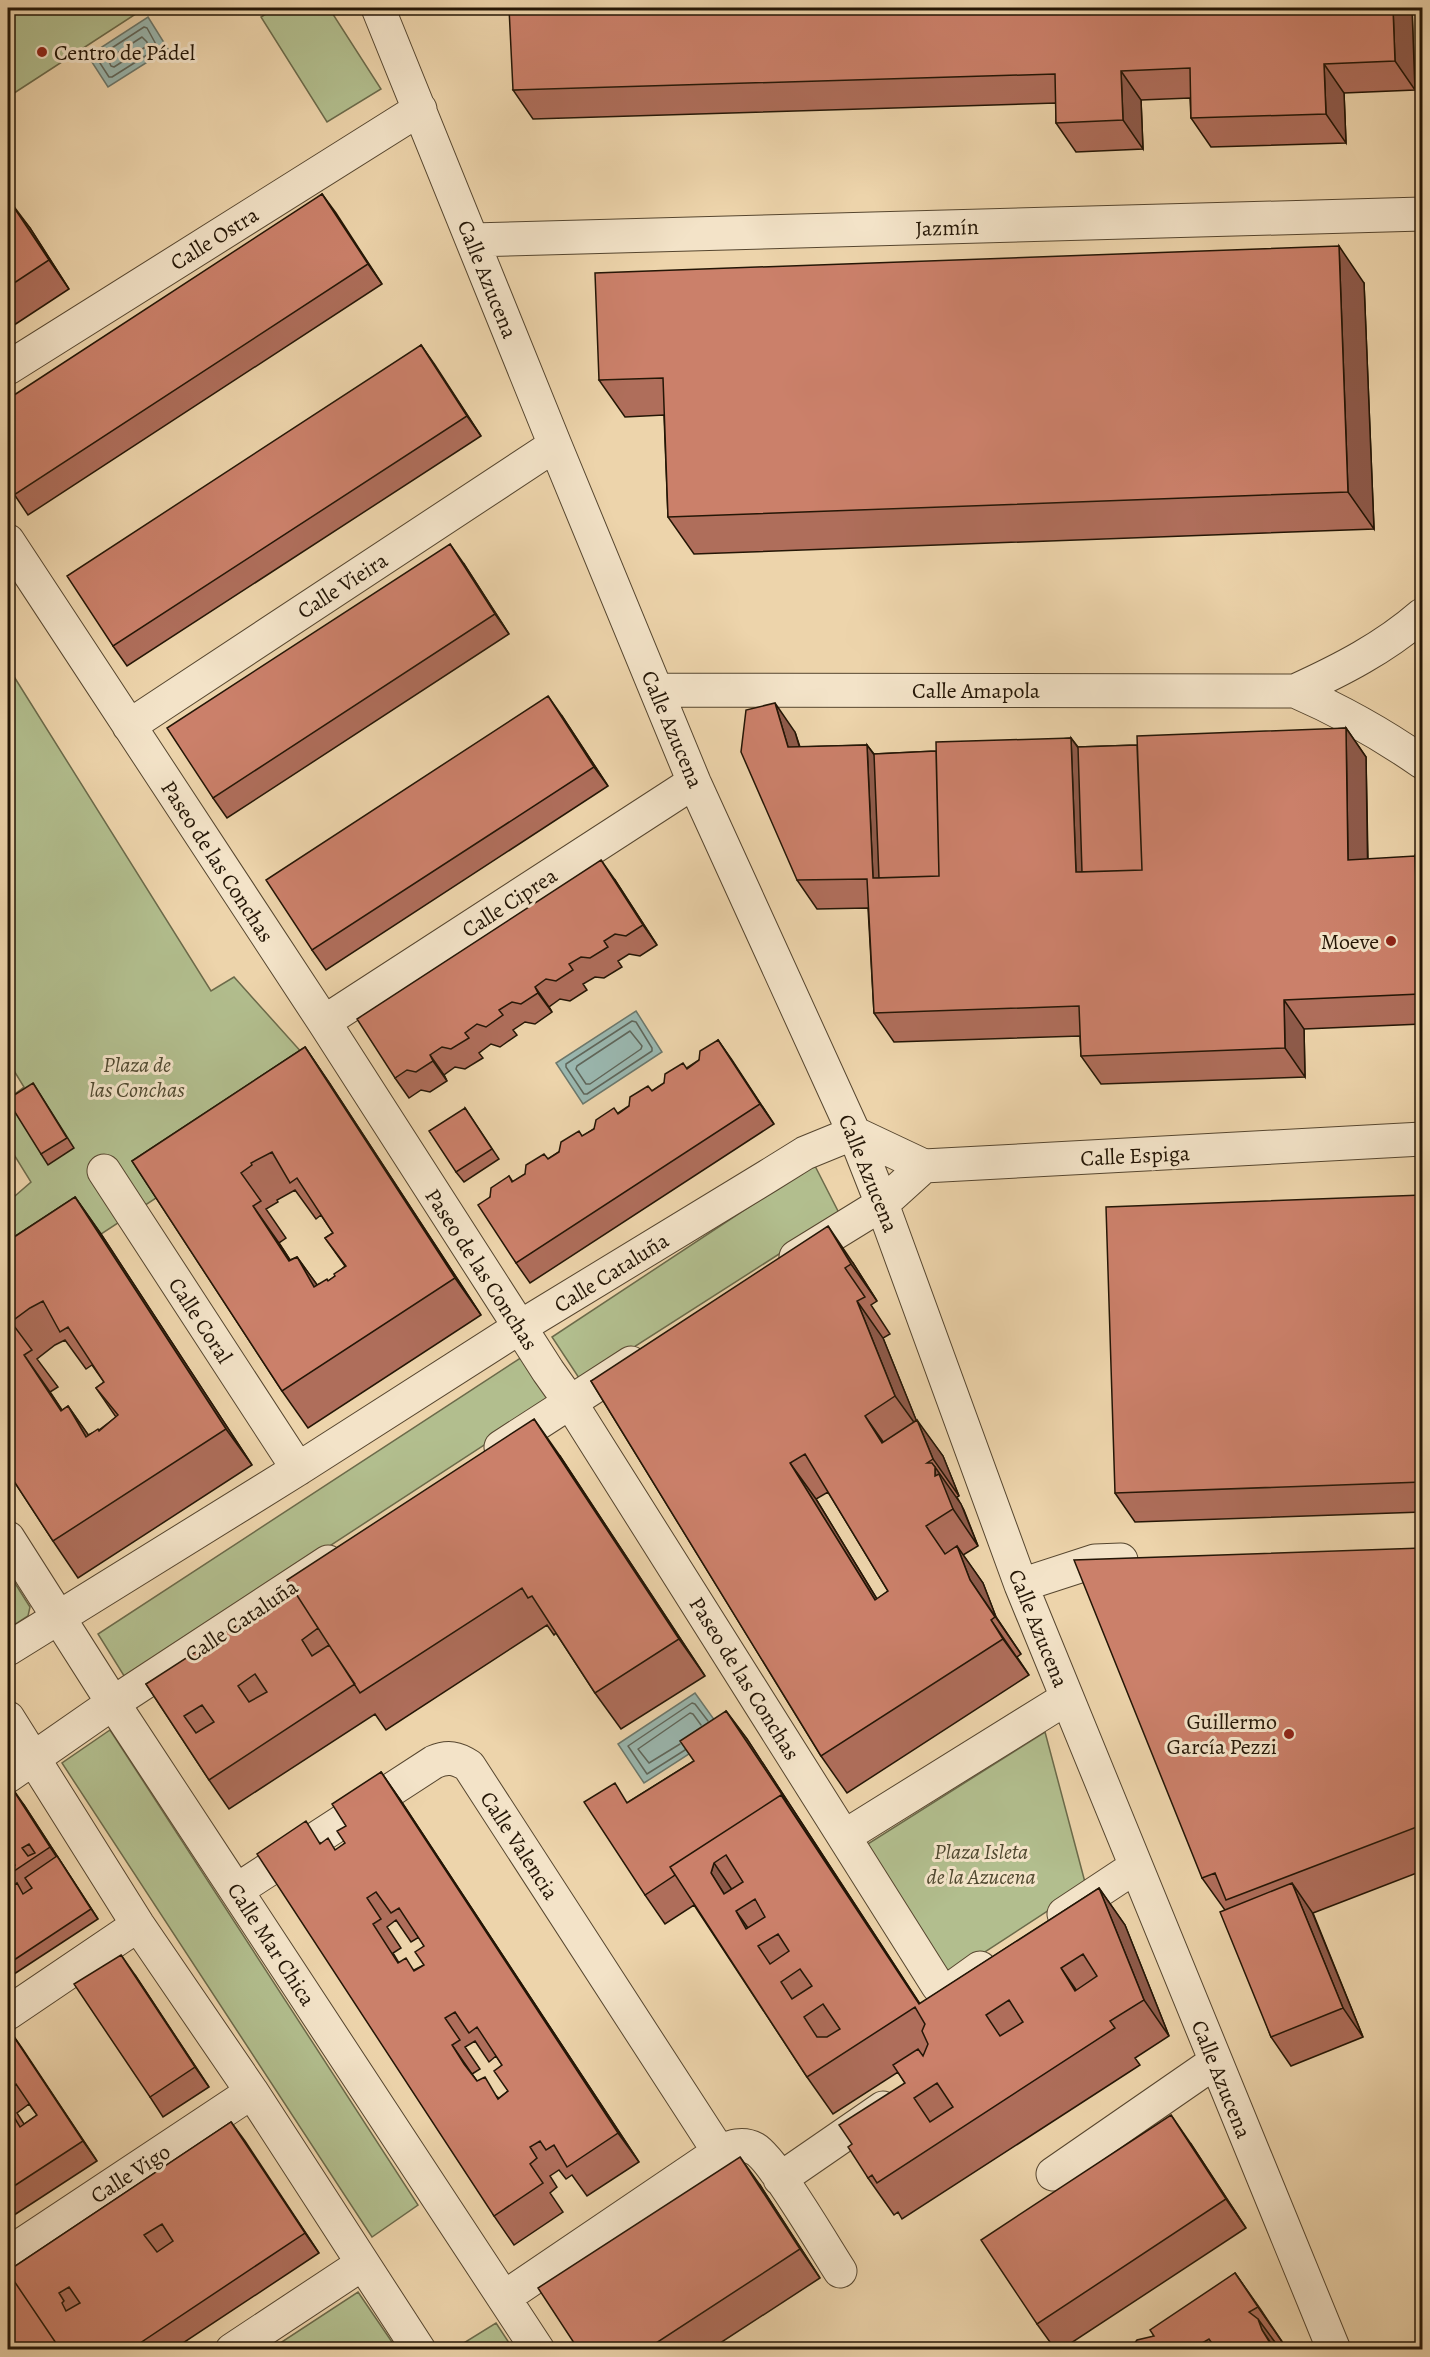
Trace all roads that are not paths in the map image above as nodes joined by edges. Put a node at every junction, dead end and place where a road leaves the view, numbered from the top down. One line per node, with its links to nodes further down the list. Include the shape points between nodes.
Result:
1 (378, 8): 2 (street, Calle Azucena)
2 (420, 109): 4 (street, Calle Azucena); 5 (street, Calle Ostra)
3 (1422, 214): 4 (street, Jazmín)
4 (472, 240): 6 (street, Calle Azucena)
5 (8, 368)
6 (555, 445): 9 (street, Calle Azucena); 11 (street, Calle Vieira)
7 (8, 541): 11 (street, Paseo de las Conchas)
8 (1422, 615): 10 (street, Calle Amapola, via 1353,664)
9 (656, 690): 10 (street, Calle Amapola); 13 (street, Calle Azucena)
10 (1295, 691): 12 (street, Calle Amapola, via 1343,712)
11 (129, 726): 14 (street, Paseo de las Conchas)
12 (1422, 762)
13 (694, 782): 14 (street, Calle Ciprea); 15 (street, Calle Azucena)
14 (324, 1022): 21 (street, Paseo de las Conchas)
15 (854, 1133): 17 (street, Calle Espiga); 19 (street, Calle Azucena); 21 (street, Calle Cataluña, via 805,1153)
16 (1422, 1139): 17 (street, Calle Espiga)
17 (924, 1166): 19 (street)
18 (104, 1171): 25 (street, Calle Coral)
19 (882, 1204): 20 (street); 29 (street, Calle Azucena)
20 (770, 1274)
21 (520, 1327): 23 (street, Paseo de las Conchas); 25 (street, Calle Cataluña)
22 (660, 1344): 23 (street)
23 (570, 1402): 24 (street); 36 (street, Paseo de las Conchas)
24 (481, 1461)
25 (298, 1469): 30 (street, Calle Cataluña)
26 (8, 1538): 30 (street, Calle Mar Chica)
27 (353, 1545): 33 (street, Calle Cataluña)
28 (1154, 1559): 29 (street, via 1095,1561)
29 (1021, 1585): 32 (street, Calle Azucena)
30 (58, 1616): 31 (street, Calle Cataluña); 33 (street, Calle Mar Chica)
31 (8, 1649)
32 (1067, 1698): 36 (street); 37 (street, Calle Azucena)
33 (113, 1703): 35 (street, Calle Cataluña); 38 (street, Calle Mar Chica)
34 (8, 1718): 35 (street)
35 (20, 1768): 39 (street)
36 (845, 1836): 41 (street, Paseo de las Conchas, via 941,1989 955,1986)
37 (1135, 1867): 40 (street); 43 (street, Calle Azucena)
38 (237, 1890): 46 (street, Calle Valencia, via 434,1762 443,1758 461,1761 469,1766); 52 (street, Calle Mar Chica)
39 (138, 1925): 42 (street); 44 (street)
40 (1035, 1932)
41 (1008, 1950)
42 (8, 2013)
43 (1215, 2062): 47 (street); 56 (street, Calle Azucena)
44 (252, 2092): 49 (street, Calle Vigo); 50 (street)
45 (905, 2093): 48 (street)
46 (719, 2152): 48 (street, via 738,2145 753,2148); 52 (street)
47 (1053, 2174)
48 (780, 2179): 51 (street)
49 (8, 2254)
50 (362, 2264): 53 (street); 54 (street)
51 (840, 2271)
52 (505, 2297): 55 (street, Calle Mar Chica)
53 (417, 2348)
54 (232, 2349)
55 (538, 2349)
56 (1334, 2349)

